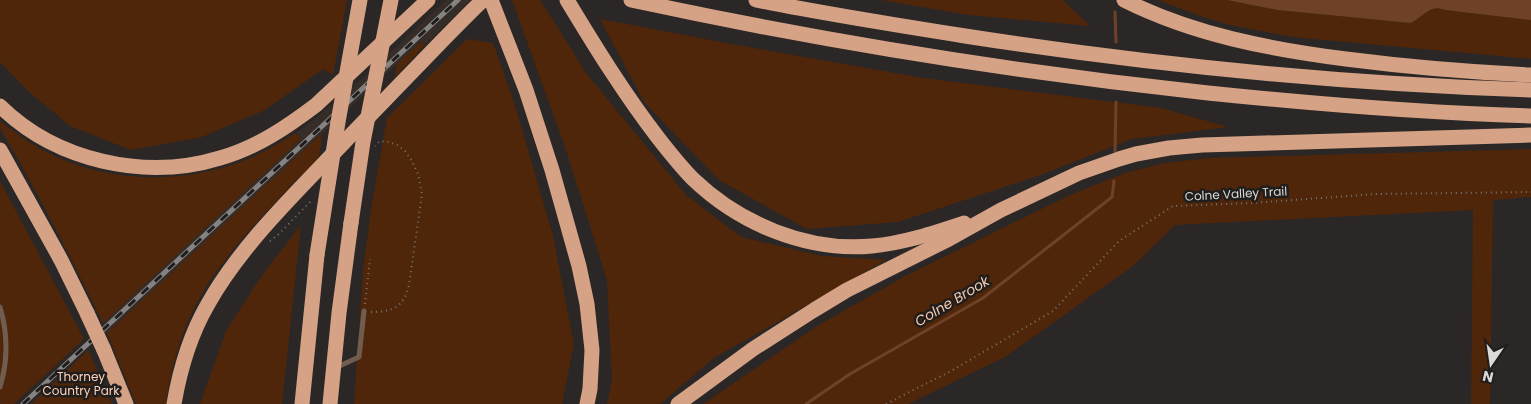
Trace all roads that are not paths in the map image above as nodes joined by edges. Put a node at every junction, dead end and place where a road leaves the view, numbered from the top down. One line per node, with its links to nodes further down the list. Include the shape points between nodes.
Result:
1 (360, 0): 23 (highway, bridge, via 316,256)
2 (391, 0): 19 (highway, bridge, via 351,223)
3 (428, 0): 12 (highway, via 316,105 261,142 218,159 161,167 124,166 95,160 54,144)
4 (483, 0): 22 (highway, via 273,218 230,270 207,304 190,340)
5 (491, 0): 25 (highway, via 552,170 579,266 592,350)
6 (568, 0): 16 (highway, via 635,108 688,173 722,202 771,230 823,244 873,246 930,234)
7 (630, 0): 13 (highway, via 986,66 1323,104)
8 (756, 0): 11 (highway, via 911,28 1150,61 1283,75)
9 (1124, 0): 10 (highway, via 1184,25 1272,48 1401,65)
10 (1531, 75)
11 (1531, 90)
12 (0, 106)
13 (1531, 116)
14 (1531, 135): 16 (highway, via 1202,144 1169,148 1136,154 1079,173)
15 (0, 150): 21 (highway, bridge, via 61,260)
16 (1001, 210): 26 (highway, via 822,305 753,349)
17 (0, 307): 20 (lane, via 7,345)
18 (364, 312): 19 (lane, via 359,357)
19 (333, 369): 24 (highway)
20 (0, 387)
21 (126, 404)
22 (174, 404)
23 (302, 404)
24 (330, 404)
25 (587, 404)
26 (678, 404)

